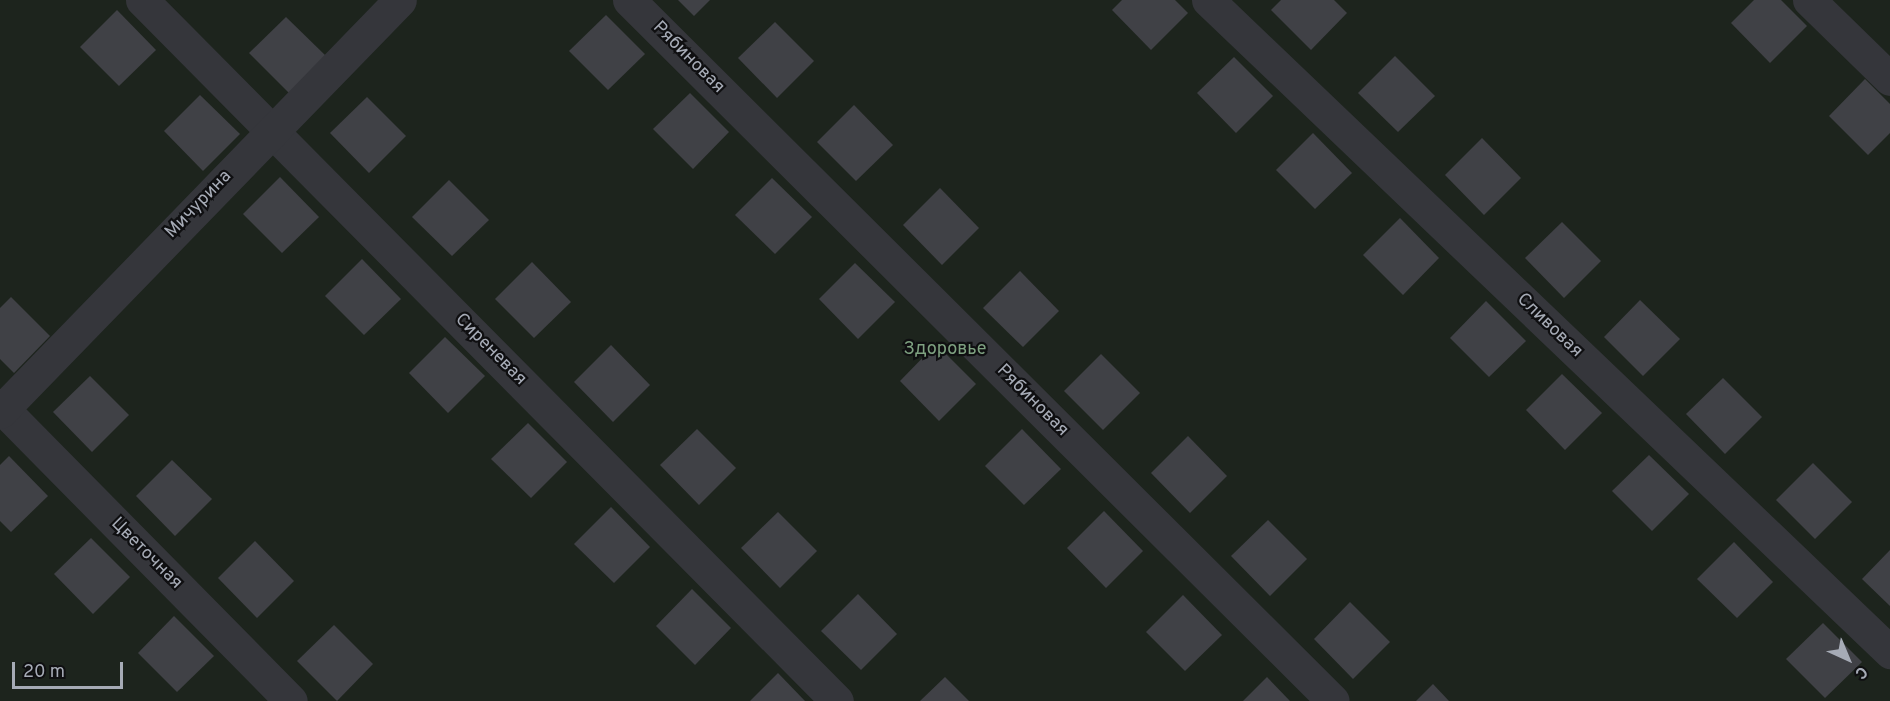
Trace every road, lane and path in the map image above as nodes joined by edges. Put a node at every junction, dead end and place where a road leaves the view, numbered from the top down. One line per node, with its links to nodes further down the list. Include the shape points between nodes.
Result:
1 (142, 0): 7 (street, Сиреневая)
2 (400, 0): 7 (street, Мичурина)
3 (629, 0): 12 (street, Рябиновая)
4 (1208, 0): 9 (street, Сливовая)
5 (1809, 0): 6 (street)
6 (1890, 79)
7 (272, 130): 8 (street, Мичурина); 11 (street, Сиреневая)
8 (1, 409): 10 (street, Цветочная)
9 (1890, 652)
10 (291, 701)
11 (837, 701)
12 (1333, 701)

